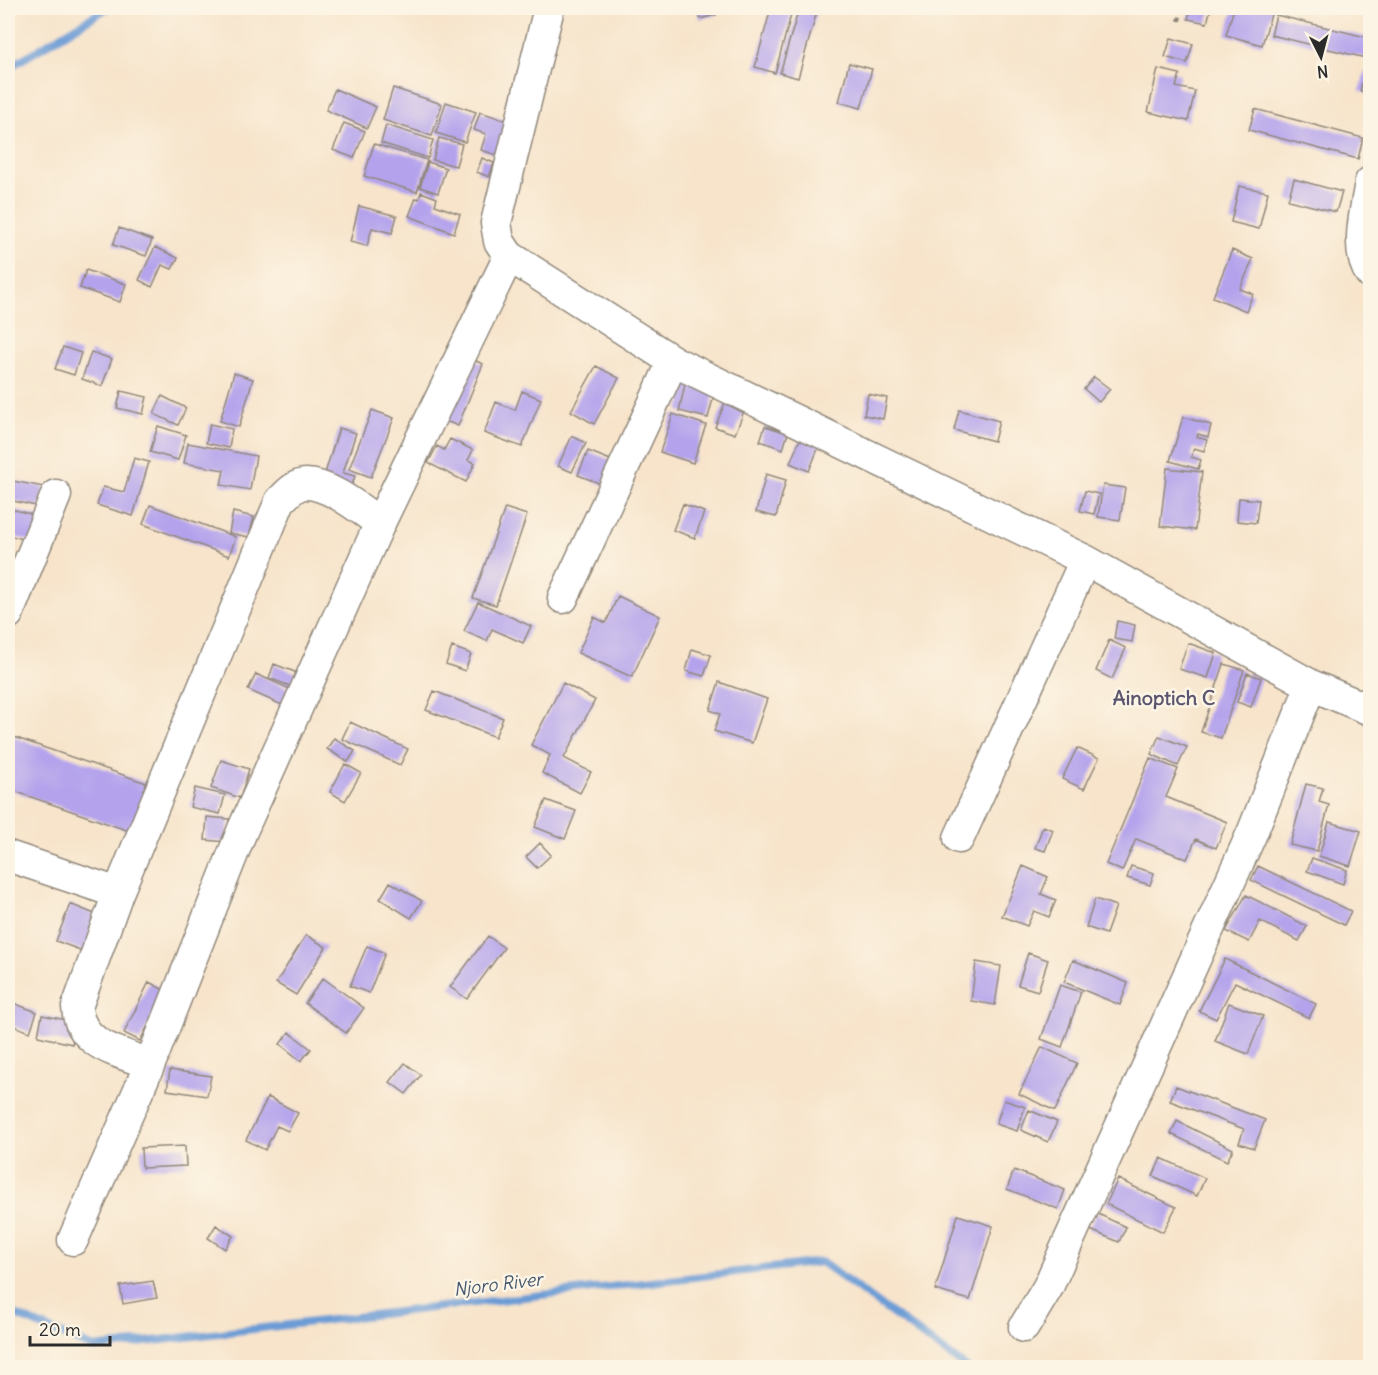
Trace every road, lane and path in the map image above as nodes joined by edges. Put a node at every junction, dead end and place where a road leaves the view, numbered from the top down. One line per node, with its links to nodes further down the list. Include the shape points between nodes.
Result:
1 (549, 8): 5 (street, via 496,223 499,241)
2 (1182, 8): 3 (path)
3 (1179, 21)
4 (1371, 182): 6 (street, via 1362,231 1363,250)
5 (509, 256): 7 (street); 9 (street)
6 (1371, 273)
7 (673, 361): 10 (street); 11 (street)
8 (56, 495): 12 (street)
9 (380, 523): 17 (street, via 328,489 305,483 280,501); 18 (street, via 242,831)
10 (1085, 560): 13 (street); 15 (street)
11 (563, 598)
12 (8, 614)
13 (1311, 685): 14 (street); 20 (street, via 1247,844 1048,1287)
14 (1371, 710)
15 (959, 838)
16 (8, 856): 17 (street)
17 (118, 893): 18 (street, via 80,996 77,1018 81,1028 97,1043)
18 (150, 1064): 19 (street)
19 (74, 1240)
20 (1024, 1328)

